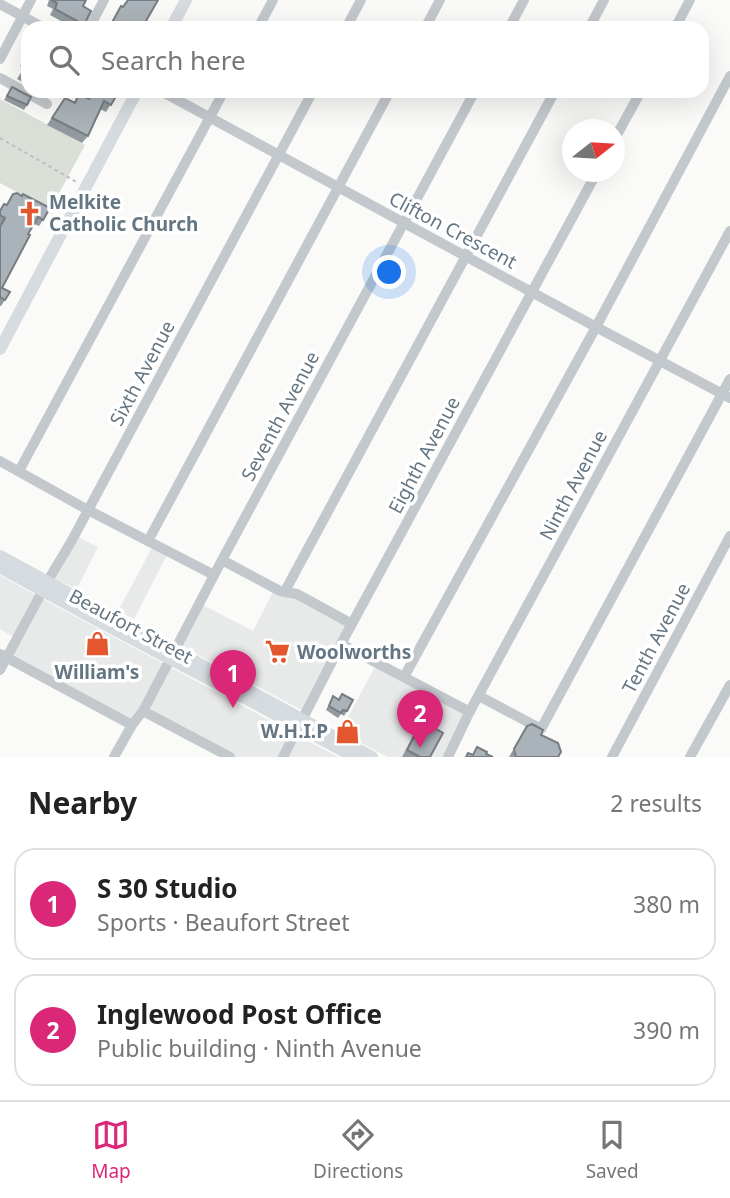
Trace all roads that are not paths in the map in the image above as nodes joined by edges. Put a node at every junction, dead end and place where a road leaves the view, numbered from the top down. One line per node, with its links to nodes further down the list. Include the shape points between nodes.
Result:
1 (31, 0): 11 (street)
2 (104, 0): 13 (street)
3 (186, 0): 14 (main road)
4 (273, 0): 15 (street)
5 (360, 0): 16 (street)
6 (440, 0): 17 (street)
7 (524, 0): 18 (street)
8 (604, 0): 19 (street)
9 (690, 0): 20 (street)
10 (0, 4): 11 (street)
11 (22, 16): 12 (street); 21 (street)
12 (31, 21)
13 (93, 21)
14 (175, 21)
15 (262, 21)
16 (350, 21)
17 (429, 21)
18 (513, 21)
19 (593, 21)
20 (679, 21)
21 (0, 58)
22 (730, 76): 44 (street)
23 (0, 78): 24 (street)
24 (21, 90)
25 (36, 98): 34 (street)
26 (133, 98): 45 (main road)
27 (174, 98): 35 (street, Clifton Crescent)
28 (220, 98): 35 (street)
29 (309, 98): 37 (street, Sixth Avenue)
30 (386, 98): 39 (street)
31 (471, 98): 40 (street, Seventh Avenue)
32 (551, 98): 42 (street)
33 (637, 98): 36 (street)
34 (47, 104)
35 (210, 118): 37 (street, Clifton Crescent); 50 (street)
36 (625, 119)
37 (279, 155): 39 (street, Clifton Crescent); 51 (street, Sixth Avenue)
38 (592, 182): 43 (street, Eighth Avenue)
39 (338, 187): 40 (street, Clifton Crescent); 53 (street)
40 (404, 223): 42 (street, Clifton Crescent); 55 (street, Seventh Avenue)
41 (730, 231): 46 (street, Ninth Avenue)
42 (466, 256): 43 (street, Clifton Crescent); 59 (street)
43 (532, 292): 44 (street, Clifton Crescent); 60 (street, Eighth Avenue)
44 (596, 327): 46 (street, Clifton Crescent); 65 (street)
45 (0, 349)
46 (660, 361): 48 (street, Clifton Crescent); 67 (street, Ninth Avenue)
47 (730, 379): 48 (street)
48 (726, 396): 67 (street, via 541,729)
49 (0, 461): 50 (street)
50 (19, 471): 51 (street)
51 (88, 510): 53 (street); 58 (street, Sixth Avenue)
52 (730, 536): 78 (street, Tenth Avenue)
53 (148, 541): 57 (street)
54 (0, 556): 58 (main road, Beaufort Street)
55 (222, 560): 57 (street, Seventh Avenue); 59 (street)
56 (0, 567): 58 (main road, Beaufort Street)
57 (214, 575): 63 (street, Seventh Avenue)
58 (45, 586): 62 (street, Sixth Avenue); 63 (main road, Beaufort Street)
59 (285, 591): 60 (street)
60 (352, 624): 61 (street, Eighth Avenue)
61 (341, 645): 65 (street); 70 (street, Eighth Avenue)
62 (4, 655): 64 (street, Sixth Avenue); 71 (street)
63 (173, 655): 68 (street, Seventh Avenue); 70 (main road, Beaufort Street)
64 (0, 670)
65 (404, 677): 69 (street)
66 (730, 685): 79 (street)
67 (479, 696): 69 (street, Ninth Avenue)
68 (143, 710): 71 (street, Seventh Avenue); 73 (street)
69 (470, 712): 77 (street, Ninth Avenue)
70 (301, 722): 74 (street, Eighth Avenue); 75 (main road, Beaufort Street); 76 (main road, Beaufort Street)
71 (132, 725): 72 (street, Seventh Avenue)
72 (114, 757)
73 (230, 757)
74 (283, 757)
75 (354, 757)
76 (372, 757)
77 (448, 757)
78 (612, 757)
79 (690, 757)

